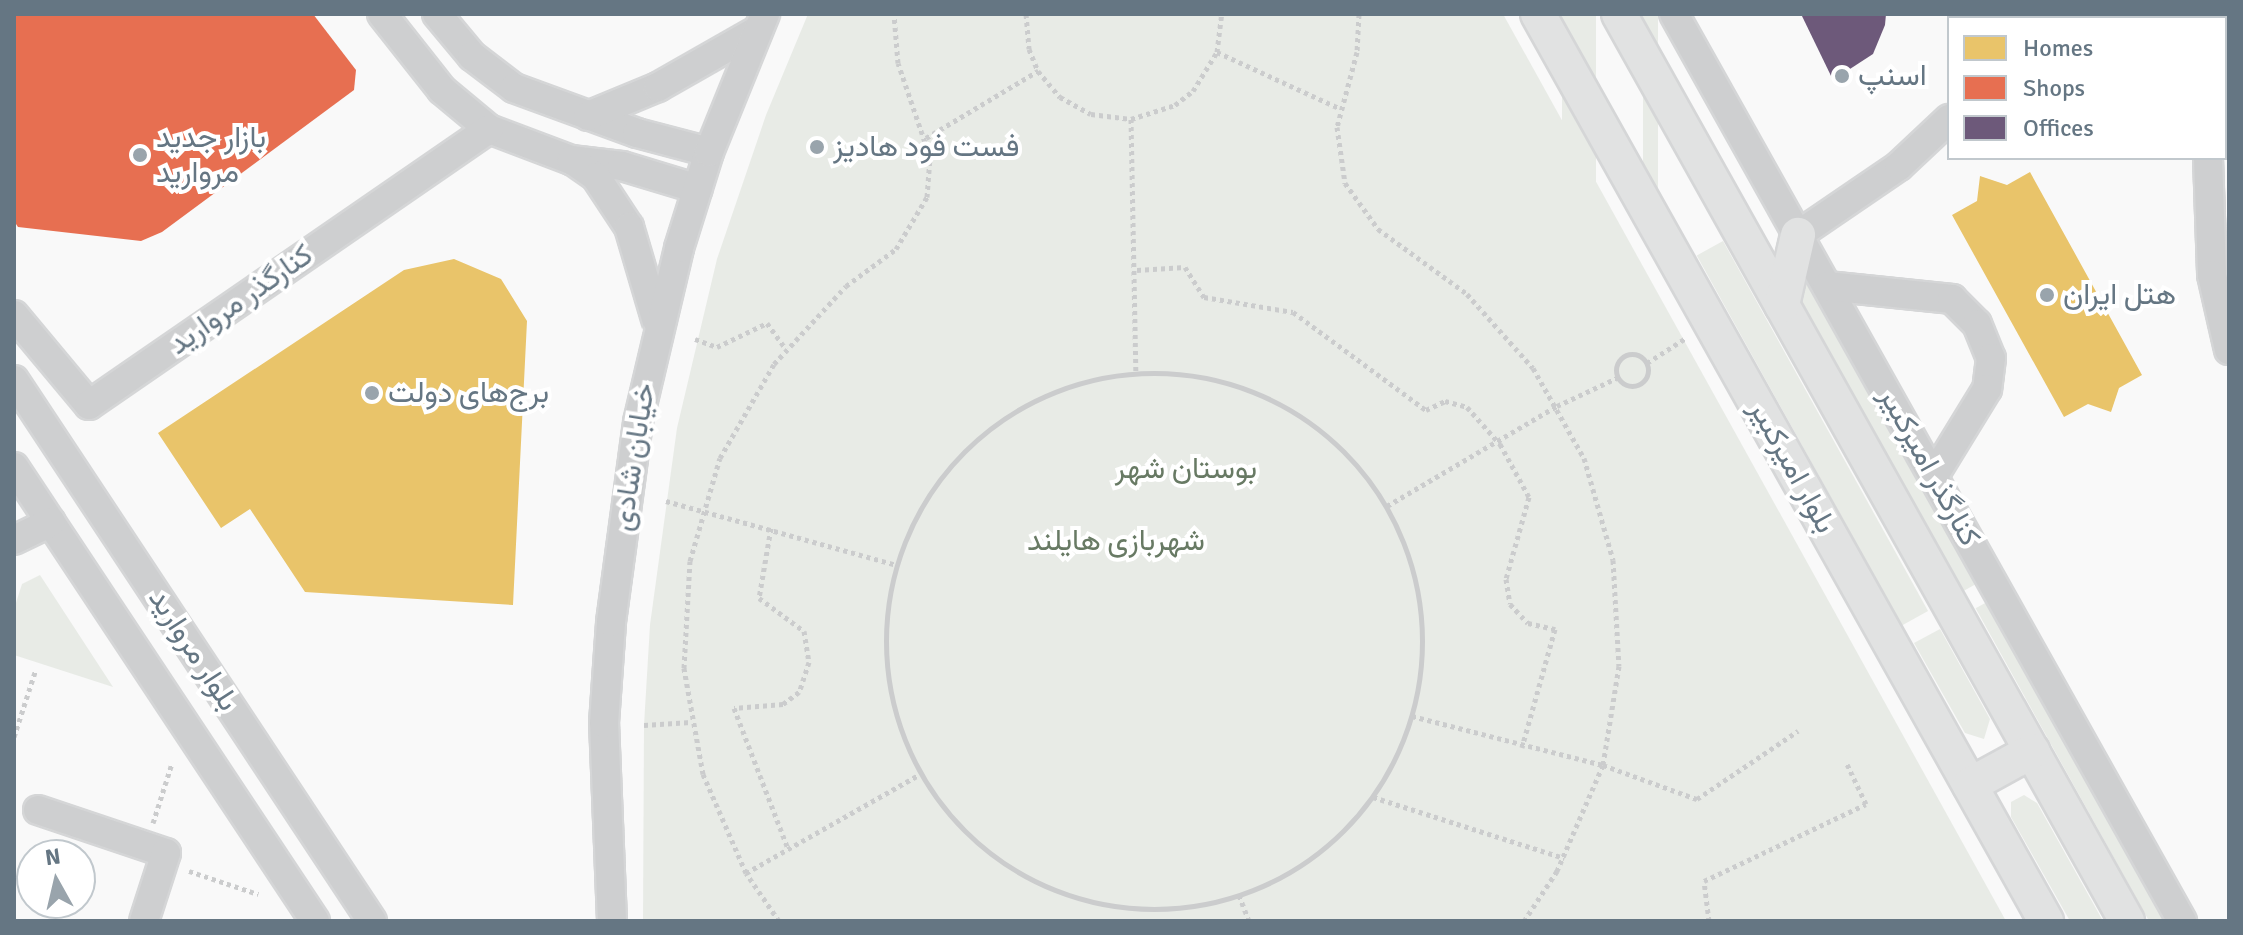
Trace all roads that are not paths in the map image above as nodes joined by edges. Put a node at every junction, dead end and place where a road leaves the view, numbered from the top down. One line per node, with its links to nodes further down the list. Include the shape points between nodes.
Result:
1 (382, 14): 9 (street, via 442,90)
2 (437, 14): 7 (street, via 472,56 514,88)
3 (1538, 14): 31 (main road, بلوار امیرکبیر)
4 (1619, 14): 18 (main road)
5 (1674, 14): 16 (street, کنارگذر امیرکبیر)
6 (761, 22): 7 (street, via 658,87); 11 (street, خیابان شادی)
7 (588, 116): 10 (street)
8 (1947, 121): 16 (street, via 1899,166)
9 (489, 129): 12 (street); 19 (street, کنارگذر مروارید, via 89,405)
10 (637, 133): 11 (street); 14 (street, via 639,149)
11 (709, 152): 15 (street, خیابان شادی)
12 (571, 160): 14 (street); 20 (street, via 596,177 629,227 643,259)
13 (2208, 160): 21 (street, via 2212,275)
14 (622, 166): 15 (street)
15 (698, 189): 20 (street, خیابان شادی)
16 (1798, 235): 17 (street, کنارگذر امیرکبیر); 18 (main road)
17 (1827, 286): 25 (street, کنارگذر امیرکبیر); 25 (street, via 1952,299 1977,324 1991,358 1987,389)
18 (1782, 305): 28 (main road)
19 (14, 317): 23 (street)
20 (657, 330): 33 (street, خیابان شادی, via 622,522 611,622 604,723)
21 (2229, 350)
22 (14, 380): 23 (street, بلوار مروارید)
23 (35, 411): 29 (street, بلوار مروارید)
24 (14, 467): 26 (street, بلوار مروارید)
25 (1935, 474): 39 (street, کنارگذر امیرکبیر)
26 (51, 522): 27 (street); 30 (street, بلوار مروارید)
27 (14, 540)
28 (2032, 751): 31 (main road); 38 (main road)
29 (264, 757): 30 (street, via 267,775 257,790 239,793); 36 (street, بلوار مروارید)
30 (224, 783): 35 (street, بلوار مروارید)
31 (1970, 785): 37 (main road, بلوار امیرکبیر)
32 (38, 810): 34 (street, via 166,853)
33 (612, 920)
34 (144, 921)
35 (315, 921)
36 (372, 921)
37 (2046, 921)
38 (2127, 921)
39 (2182, 921)

